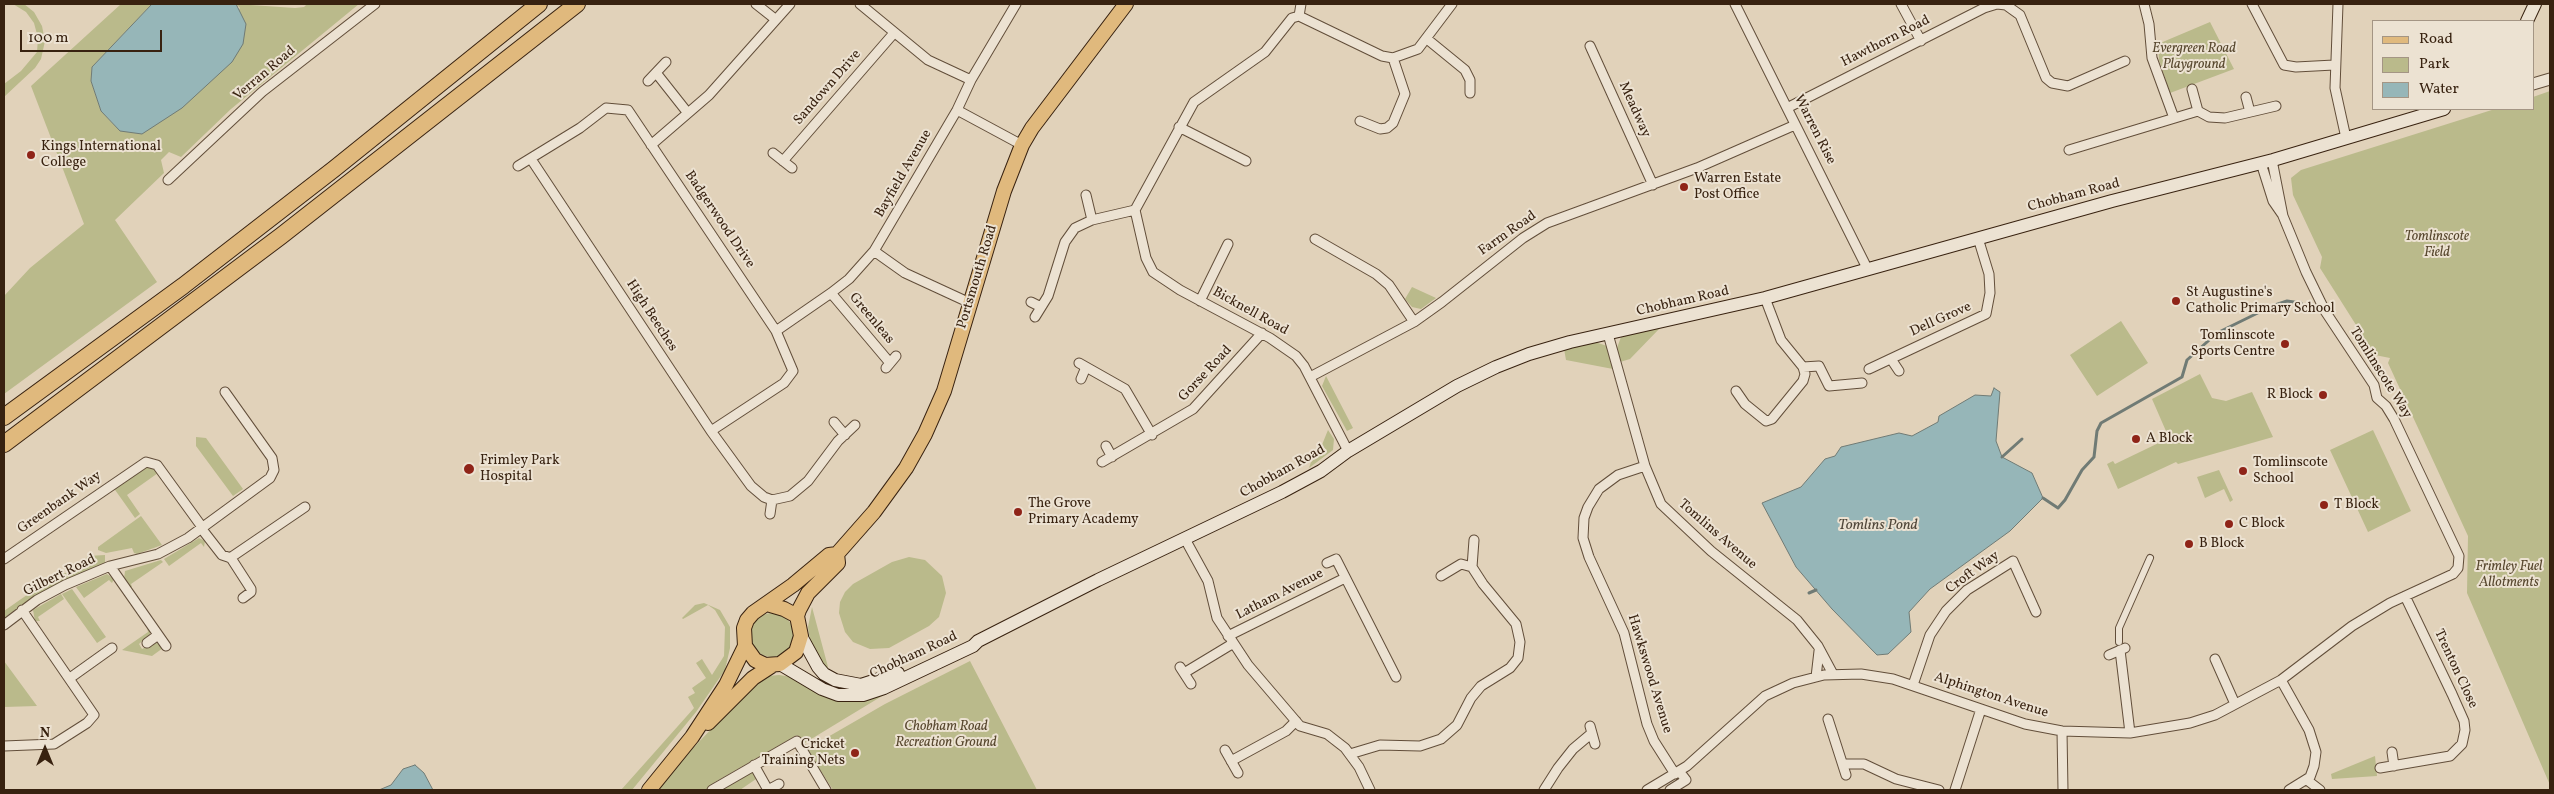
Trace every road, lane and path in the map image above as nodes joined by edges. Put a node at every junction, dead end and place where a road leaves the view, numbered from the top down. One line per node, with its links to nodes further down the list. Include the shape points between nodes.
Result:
1 (375, 4): 58 (street, Verran Road, via 262,92 174,167)
2 (539, 4): 89 (highway, via 221,257)
3 (577, 4): 95 (highway, via 312,212)
4 (756, 4): 18 (street)
5 (790, 4): 18 (street)
6 (860, 4): 20 (street)
7 (1016, 4): 30 (street, Bayfield Avenue)
8 (1126, 4): 49 (main road, Portsmouth Road)
9 (1301, 4): 17 (street)
10 (1452, 4): 21 (street)
11 (1735, 4): 37 (street, Warren Rise)
12 (1902, 4): 22 (street)
13 (2144, 4): 43 (street, via 2152,58)
14 (2252, 4): 27 (street, via 2284,65)
15 (2338, 4): 27 (street)
16 (2535, 4): 19 (main road)
17 (1299, 16): 24 (street, via 1382,56); 46 (street, via 1292,18 1265,52 1194,102)
18 (774, 19): 41 (street, via 710,95)
19 (2527, 20)
20 (894, 33): 30 (street, via 928,60); 53 (street, Sandown Drive)
21 (1427, 39): 24 (street, via 1414,51); 34 (street, via 1465,70 1470,80)
22 (1920, 41): 25 (street, Hawthorn Road, via 1988,6 2001,4 2020,15 2046,78 2052,83 2068,86); 37 (street, Hawthorn Road)
23 (1590, 46): 59 (street, Meadway)
24 (1393, 58): 45 (street, via 1404,98 1393,123 1387,128)
25 (2125, 60)
26 (666, 62): 28 (street)
27 (2334, 65): 47 (street, via 2336,95)
28 (657, 74): 31 (street); 41 (street)
29 (2550, 79): 32 (street)
30 (972, 80): 38 (street, Bayfield Avenue)
31 (648, 81)
32 (2534, 84)
33 (2192, 89): 40 (street)
34 (1470, 93)
35 (2246, 97): 42 (street)
36 (2276, 106): 42 (street)
37 (1787, 108): 44 (street, Warren Rise)
38 (958, 110): 49 (street); 66 (street, Bayfield Avenue)
39 (2441, 110): 47 (main road, Chobham Road)
40 (2198, 111): 42 (street, via 2217,118); 43 (street)
41 (687, 112): 48 (street)
42 (2250, 112)
43 (2174, 118): 50 (street)
44 (1796, 125): 59 (street, Farm Road); 67 (street, Warren Rise)
45 (1364, 126)
46 (1179, 127): 54 (street); 61 (street)
47 (2346, 138): 55 (main road, Chobham Road)
48 (652, 145): 52 (street, Badgerwood Drive, via 628,110 606,108); 76 (street, Badgerwood Drive)
49 (1022, 145): 72 (main road, Portsmouth Road, via 1004,191)
50 (2070, 150)
51 (774, 153): 53 (street)
52 (531, 159): 56 (street, Badgerwood Drive); 92 (street, High Beeches)
53 (783, 161): 57 (street)
54 (1241, 162)
55 (2267, 162): 63 (main road, Chobham Road); 101 (street, Tomlinscote Way, via 2283,216 2325,311 2374,385 2377,398 2394,419)
56 (518, 166)
57 (792, 168)
58 (168, 180)
59 (1653, 185): 75 (street, Farm Road, via 1588,206 1535,230)
60 (1086, 196): 62 (street)
61 (1134, 210): 62 (street); 70 (street, Bicknell Road, via 1153,272)
62 (1092, 220): 73 (street, via 1075,228 1067,237 1048,296)
63 (1978, 238): 67 (main road, Chobham Road); 79 (street, Dell Grove, via 1989,274 1986,314)
64 (1315, 239): 75 (street, via 1376,274 1389,285)
65 (1228, 244): 70 (street)
66 (874, 251): 68 (street, Bayfield Avenue, via 849,279); 72 (street, via 905,273)
67 (1868, 270): 69 (main road, Chobham Road)
68 (831, 293): 76 (street, Bayfield Avenue); 80 (street, Greenleas)
69 (1765, 298): 78 (main road, Chobham Road); 81 (street, via 1781,340)
70 (1200, 301): 77 (street, Bicknell Road)
71 (1031, 302): 73 (street)
72 (970, 303): 108 (main road, Portsmouth Road, via 944,391 921,442 874,512)
73 (1041, 307): 74 (street)
74 (1035, 317)
75 (1414, 322): 84 (street, Farm Road)
76 (776, 331): 92 (street, Badgerwood Drive, via 793,371 784,383)
77 (1262, 333): 84 (street, Bicknell Road, via 1296,356); 94 (street, Gorse Road, via 1193,409)
78 (1608, 334): 97 (main road, Chobham Road, via 1546,348 1496,366); 100 (street, Tomlins Avenue)
79 (1891, 359): 82 (street, Dell Grove); 83 (street)
80 (891, 362)
81 (1803, 367): 86 (street, via 1819,366 1829,386); 87 (street, via 1806,374 1803,381 1772,419 1766,421 1757,415)
82 (1869, 369)
83 (1899, 371)
84 (1310, 378): 97 (street, Bicknell Road)
85 (1081, 379): 94 (street, via 1083,365 1125,389)
86 (1862, 383)
87 (1736, 391)
88 (225, 392): 105 (street, Gilbert Road, via 272,458 274,470 266,481)
89 (4, 417)
90 (834, 422): 93 (street)
91 (855, 425): 93 (street)
92 (710, 431): 102 (street, High Beeches, via 751,486)
93 (845, 434): 102 (street, via 808,481 790,496)
94 (1152, 434): 98 (street, Gorse Road)
95 (4, 444)
96 (1106, 446): 98 (street)
97 (1348, 450): 106 (main road, Chobham Road, via 1310,477)
98 (1112, 456): 99 (street, Gorse Road)
99 (1102, 462)
100 (1645, 466): 133 (street, Tomlins Avenue, via 1661,504 1711,551 1797,620); 162 (street, Hawkswood Avenue, via 1618,475 1599,489 1584,518 1583,538 1624,633 1647,724 1654,741)
101 (2433, 494): 117 (street, Alphington Avenue, via 2459,556 2458,568 2454,574)
102 (772, 500): 104 (street)
103 (305, 507): 109 (street)
104 (770, 514)
105 (202, 527): 109 (street, via 222,555); 111 (street, Greenbank Way, via 156,465 146,462); 113 (street, Gilbert Road, via 158,554)
106 (1185, 539): 126 (street, via 1208,581 1215,612); 127 (main road, Chobham Road)
107 (1474, 540): 114 (street)
108 (837, 554): 119 (main road, via 829,555); 122 (main road, via 838,563 808,593)
109 (230, 558): 118 (street, via 251,589)
110 (2150, 558): 131 (street, via 2122,620 2118,635)
111 (4, 559)
112 (1327, 563): 116 (street, Latham Avenue, via 1336,559)
113 (110, 566): 120 (street, Gilbert Road, via 65,585); 124 (street, Gilbert Road)
114 (1472, 567): 115 (street, via 1461,564); 155 (street, via 1516,624 1520,642 1518,658 1510,668 1481,686 1457,725 1441,739 1420,746 1380,744)
115 (1441, 576)
116 (1345, 578): 126 (street, Latham Avenue); 138 (street, Latham Avenue)
117 (2405, 596): 141 (street, Alphington Avenue, via 2352,626); 159 (street, Trenton Close, via 2456,703 2465,730 2462,744 2450,756)
118 (242, 598)
119 (767, 604): 122 (main road); 130 (main road, via 747,620)
120 (22, 610): 123 (street, Gilbert Road); 140 (street, Gilbert Road)
121 (2036, 612): 143 (street, Croft Way, via 2013,561 1967,590 1946,611 1930,635)
122 (797, 616): 125 (main road)
123 (4, 625)
124 (158, 635): 128 (street); 129 (street, Gilbert Road)
125 (801, 636): 127 (main road, Chobham Road, via 824,674 845,684 861,685 886,678 970,640); 136 (main road, via 796,652)
126 (1230, 640): 142 (street, Latham Avenue, via 1182,670); 147 (street, via 1259,680)
127 (978, 641): 136 (main road, Chobham Road, via 890,685 857,696 822,690)
128 (147, 643)
129 (166, 646)
130 (745, 646): 136 (main road, via 755,660 765,665); 150 (main road, via 726,685)
131 (2121, 647): 134 (street); 149 (street)
132 (106, 649): 140 (street)
133 (1819, 651): 137 (street, Tomlins Avenue); 139 (street)
134 (2109, 654)
135 (2215, 659): 144 (street)
136 (776, 664): 150 (main road, via 753,678)
137 (1833, 674): 139 (street, Alphington Avenue); 143 (street, Alphington Avenue, via 1876,675)
138 (1396, 677)
139 (1816, 677): 162 (street, Alphington Avenue, via 1792,683 1759,700)
140 (70, 678): 152 (street, Gilbert Road, via 93,712 92,719 54,744)
141 (2281, 680): 144 (street, Alphington Avenue); 164 (street, via 2309,730 2315,748 2314,766)
142 (1190, 684)
143 (1913, 685): 145 (street, Alphington Avenue)
144 (2235, 704): 149 (street, Alphington Avenue, via 2190,723)
145 (1981, 709): 148 (street, Alphington Avenue, via 2025,724); 175 (street)
146 (1828, 719): 157 (street)
147 (1296, 721): 155 (street, via 1306,729 1327,734); 156 (street, via 1286,731)
148 (2062, 731): 149 (street, Alphington Avenue); 176 (street)
149 (2130, 733)
150 (692, 737): 166 (main road)
151 (1595, 744): 171 (street, via 1591,729 1558,768)
152 (4, 746)
153 (1225, 750): 156 (street)
154 (2392, 752): 159 (street)
155 (1350, 754): 170 (street)
156 (1232, 761): 161 (street)
157 (1842, 764): 163 (street); 174 (street, via 1864,764 1896,779)
158 (754, 765): 167 (street); 168 (street); 169 (street, via 797,741)
159 (2394, 766): 160 (street, Trenton Close)
160 (2380, 768)
161 (1238, 773)
162 (1677, 773): 172 (street, Alphington Avenue); 173 (street, Hawkswood Avenue, via 1686,780)
163 (1846, 775)
164 (2307, 780): 177 (street); 178 (street)
165 (779, 784): 168 (street)
166 (649, 790)
167 (712, 790)
168 (768, 790)
169 (826, 790)
170 (1370, 790)
171 (1545, 790)
172 (1647, 790)
173 (1670, 790)
174 (1939, 790)
175 (1955, 790)
176 (2062, 790)
177 (2289, 790)
178 (2320, 790)

